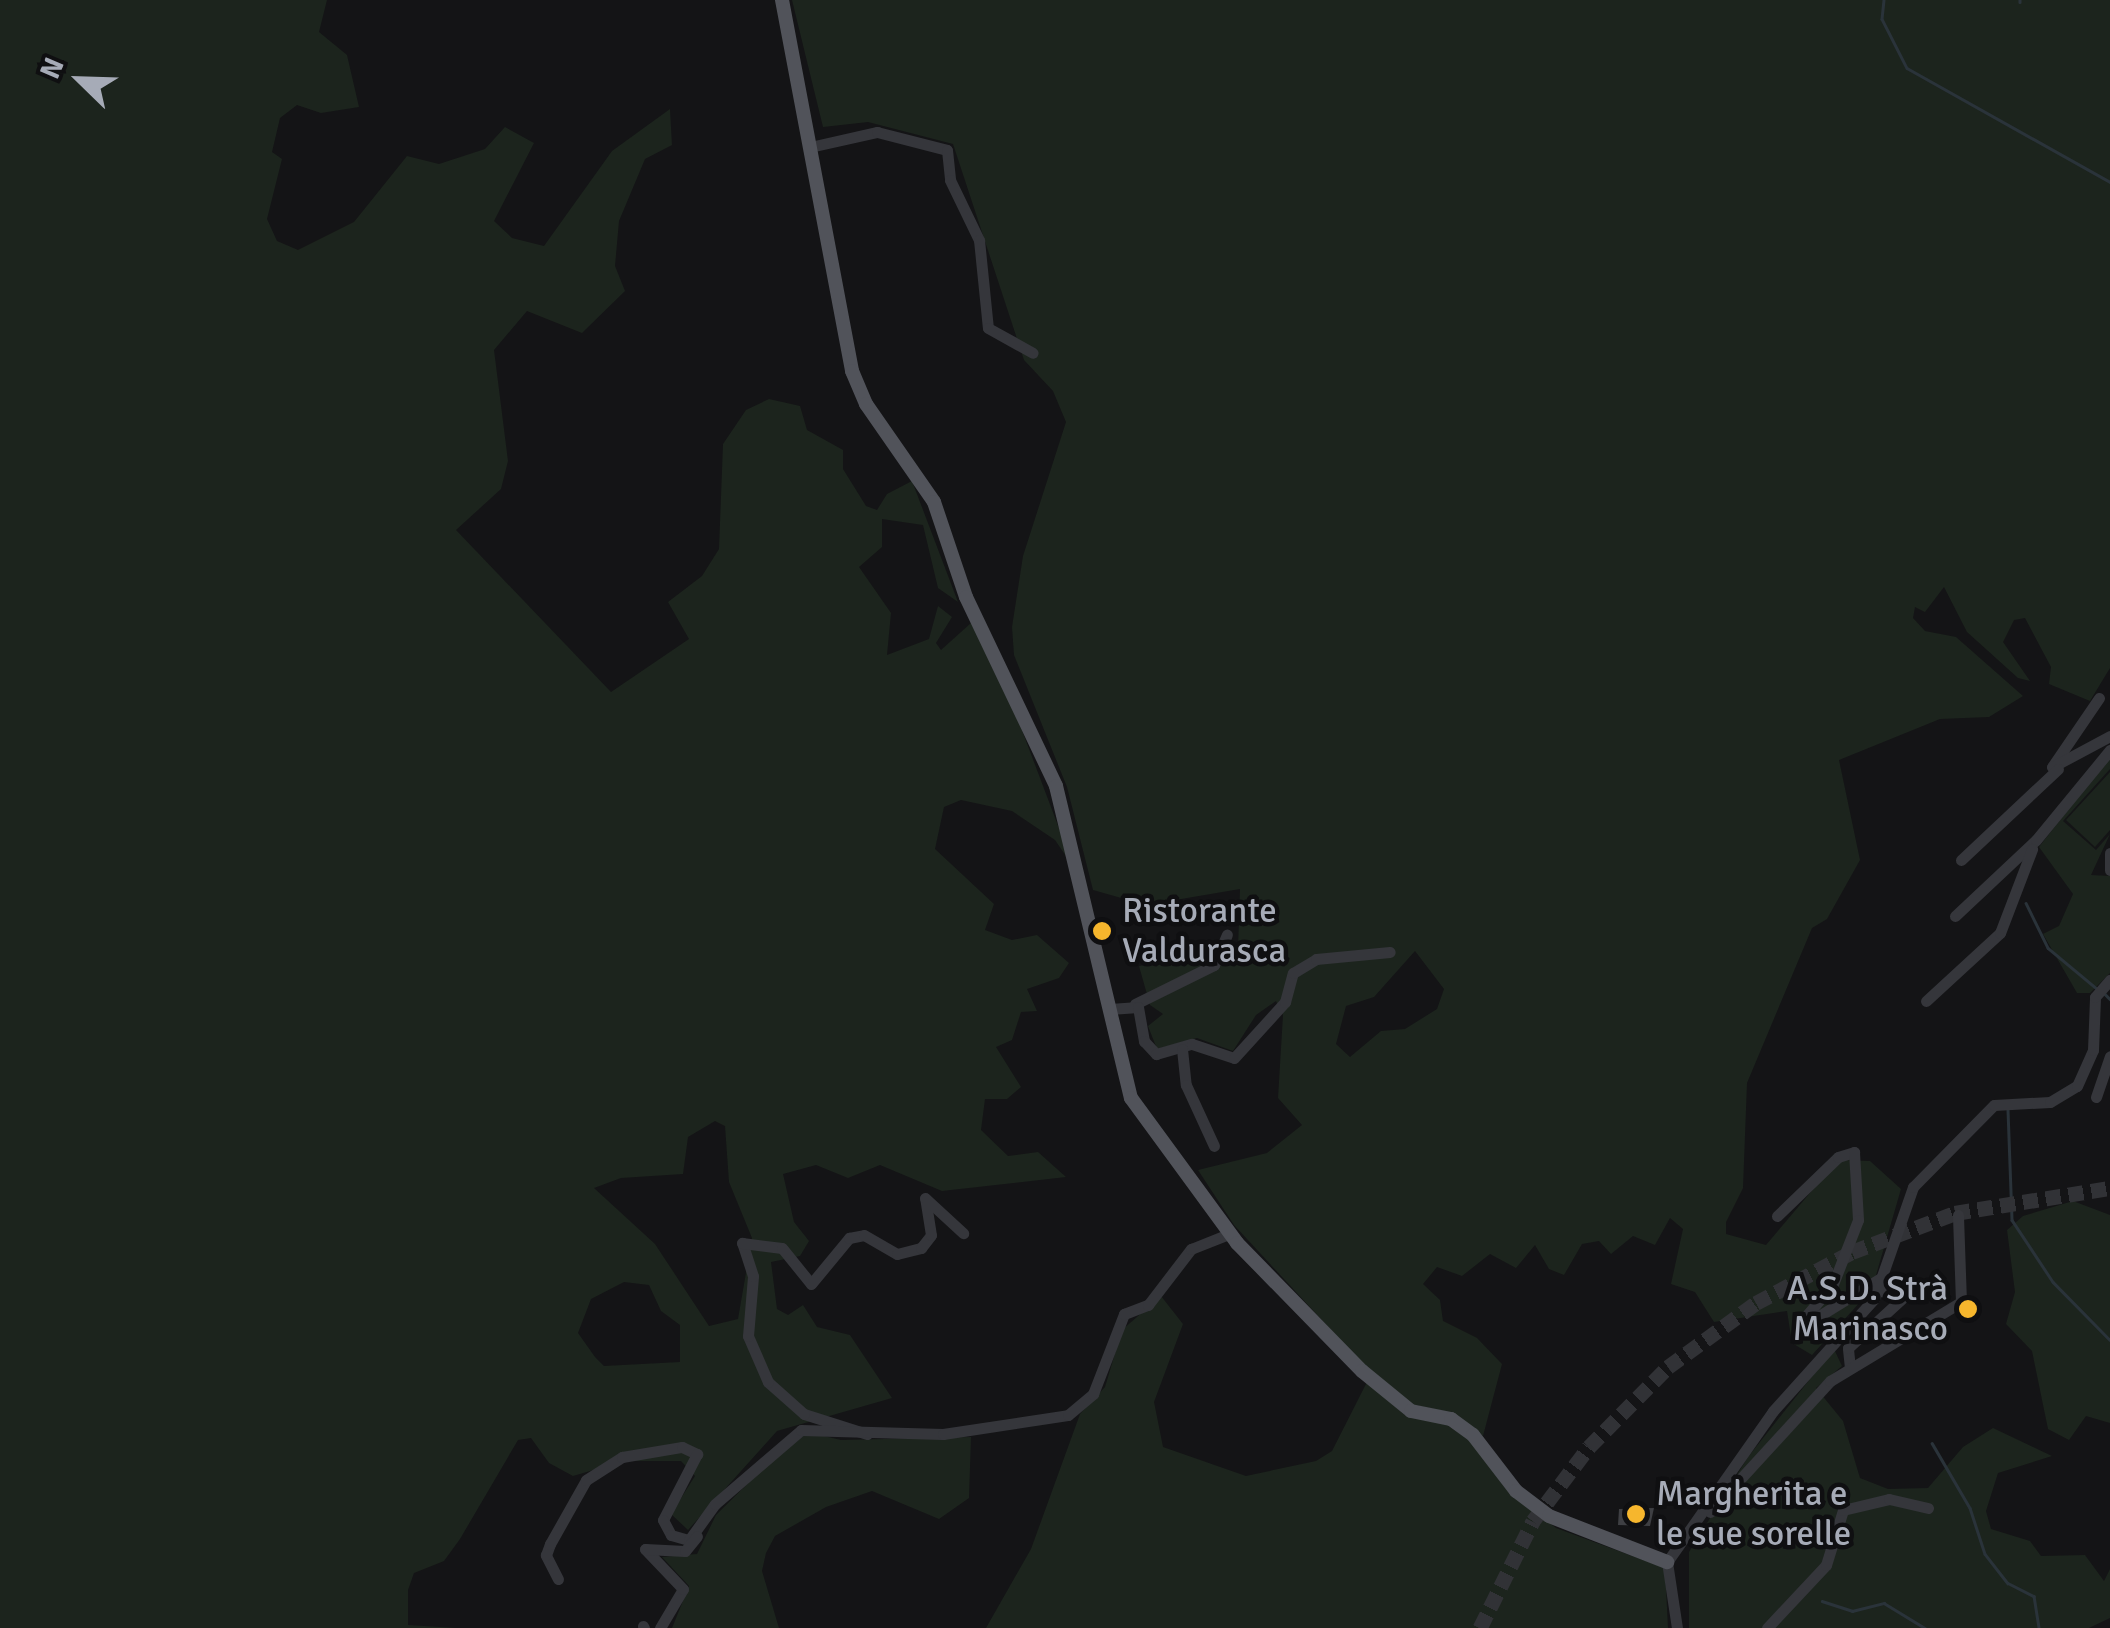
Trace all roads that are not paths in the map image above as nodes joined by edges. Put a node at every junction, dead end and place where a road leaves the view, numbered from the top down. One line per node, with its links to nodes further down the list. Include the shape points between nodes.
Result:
1 (782, 0): 2 (main road)
2 (810, 147): 3 (street, via 877,132 947,150 950,180 980,240 988,328); 18 (main road, via 858,388 934,502 966,597 1056,786)
3 (1032, 353)
4 (2099, 698): 7 (street, via 2052,760)
5 (2110, 736): 7 (street)
6 (2110, 750): 8 (street)
7 (2058, 769): 10 (street)
8 (2036, 840): 12 (street); 16 (street, via 2000,933)
9 (2110, 853): 11 (street)
10 (1961, 860)
11 (2110, 870)
12 (1955, 916)
13 (1228, 935): 17 (street, via 1214,965)
14 (1390, 952): 19 (street, via 1316,960 1293,974 1288,998 1235,1057 1205,1046)
15 (2110, 980): 27 (street, via 2095,997 2083,1078 2057,1100 1994,1105 1953,1143 1914,1186)
16 (1926, 1001)
17 (1135, 1004): 18 (street); 19 (street, via 1152,1052)
18 (1110, 1010): 26 (main road, via 1131,1098)
19 (1182, 1049): 22 (street, via 1186,1085)
20 (2110, 1056): 21 (street)
21 (2096, 1098)
22 (1214, 1146)
23 (1958, 1215): 29 (street, via 1961,1302)
24 (1777, 1216): 27 (street, via 1838,1157 1854,1152 1858,1220 1832,1284 1808,1314 1819,1316)
25 (963, 1233): 30 (street, via 925,1198 931,1234 922,1248 897,1254 864,1236 850,1238 811,1284 782,1248 742,1243 753,1276 748,1336 768,1382 804,1414)
26 (1230, 1233): 30 (street, via 1190,1249 1148,1304 1124,1314 1098,1384 1068,1415 942,1434); 34 (main road, via 1362,1370 1411,1411 1451,1420 1473,1434 1527,1500 1560,1523)
27 (1884, 1276): 28 (street)
28 (1879, 1291): 29 (street, via 1907,1294 1848,1348); 32 (street, via 1761,1426)
29 (1850, 1368): 32 (street)
30 (867, 1434): 33 (street, via 789,1435 714,1504)
31 (1928, 1508): 38 (street, via 1888,1498 1843,1510 1826,1565)
32 (1706, 1514): 34 (street)
33 (696, 1536): 35 (street, via 676,1538 662,1520 696,1467 694,1450 622,1457 586,1480 550,1544 546,1555); 36 (street, via 686,1552 645,1549 683,1589)
34 (1667, 1562): 37 (street)
35 (558, 1579)
36 (660, 1628)
37 (1677, 1628)
38 (1767, 1628)

